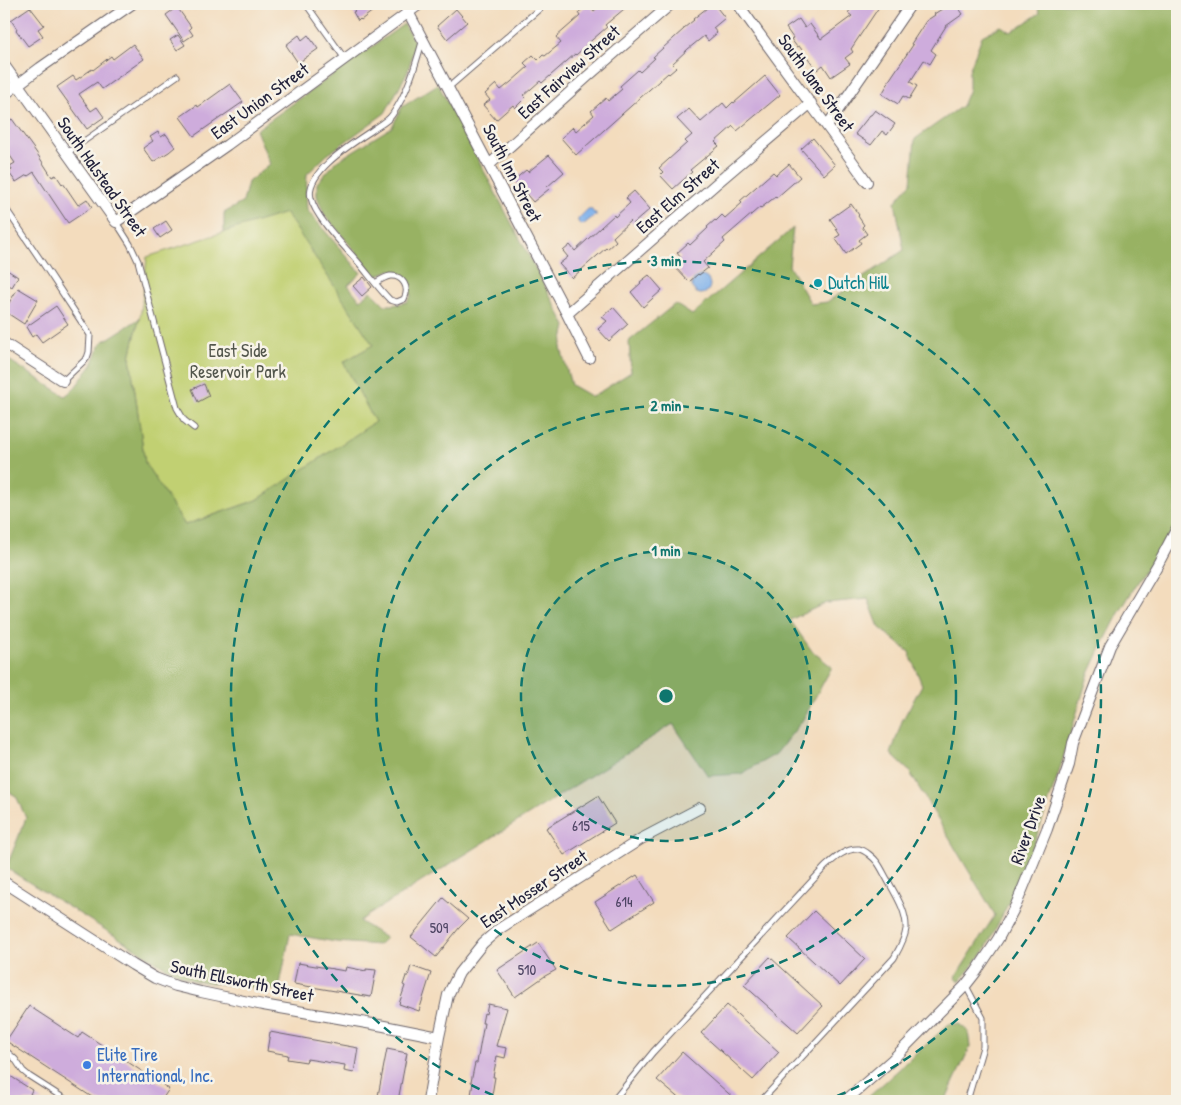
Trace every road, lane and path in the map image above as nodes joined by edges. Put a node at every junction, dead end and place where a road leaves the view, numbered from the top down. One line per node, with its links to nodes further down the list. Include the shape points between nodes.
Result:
1 (132, 4): 13 (street)
2 (306, 4): 10 (lane)
3 (420, 4): 8 (street, East Union Street)
4 (545, 4): 14 (lane)
5 (671, 4): 19 (street, East Fairview Street)
6 (738, 4): 16 (street, South Jane Street)
7 (911, 4): 17 (street)
8 (407, 8): 9 (street, South Inn Street); 10 (street, East Union Street)
9 (423, 39): 14 (street, South Inn Street); 23 (lane, via 415,67 391,117 331,159 313,182 310,192 319,215)
10 (345, 59): 22 (street, East Union Street)
11 (4, 65): 13 (street, South Halstead Street)
12 (177, 76): 18 (lane)
13 (18, 84): 15 (street); 18 (street, South Halstead Street)
14 (449, 87): 19 (street, South Inn Street)
15 (4, 95)
16 (811, 103): 17 (street, South Jane Street); 24 (street, East Elm Street)
17 (827, 126): 20 (street, South Jane Street)
18 (66, 153): 22 (street, South Halstead Street)
19 (489, 165): 24 (street, South Inn Street)
20 (867, 182)
21 (4, 206): 27 (lane, via 90,335 86,358)
22 (116, 222): 28 (lane, South Halstead Street, via 138,261 177,408)
23 (375, 283): 23 (lane, via 390,300 396,302 404,299 407,293 402,280 396,277 386,277)
24 (568, 314): 26 (street, South Inn Street)
25 (4, 343): 27 (street)
26 (589, 358)
27 (64, 381)
28 (194, 428)
29 (1177, 528): 32 (street, River Drive, via 1110,646 1073,743 1048,829 1016,905 998,939)
30 (700, 808): 33 (street, East Mosser Street, via 604,862 499,929 483,943 459,973 448,996)
31 (4, 882): 33 (street, South Ellsworth Street, via 133,965 176,986)
32 (966, 986): 39 (street, River Drive, via 892,1060); 40 (lane, via 983,1018 984,1046)
33 (439, 1037): 36 (street, East Mosser Street)
34 (4, 1050): 35 (lane, via 29,1076)
35 (68, 1101)
36 (428, 1101)
37 (613, 1101): 38 (lane, via 653,1052 825,867 837,856 860,849 877,862 902,908 906,930 902,941 894,958)
38 (761, 1101)
39 (845, 1101)
40 (967, 1101)

